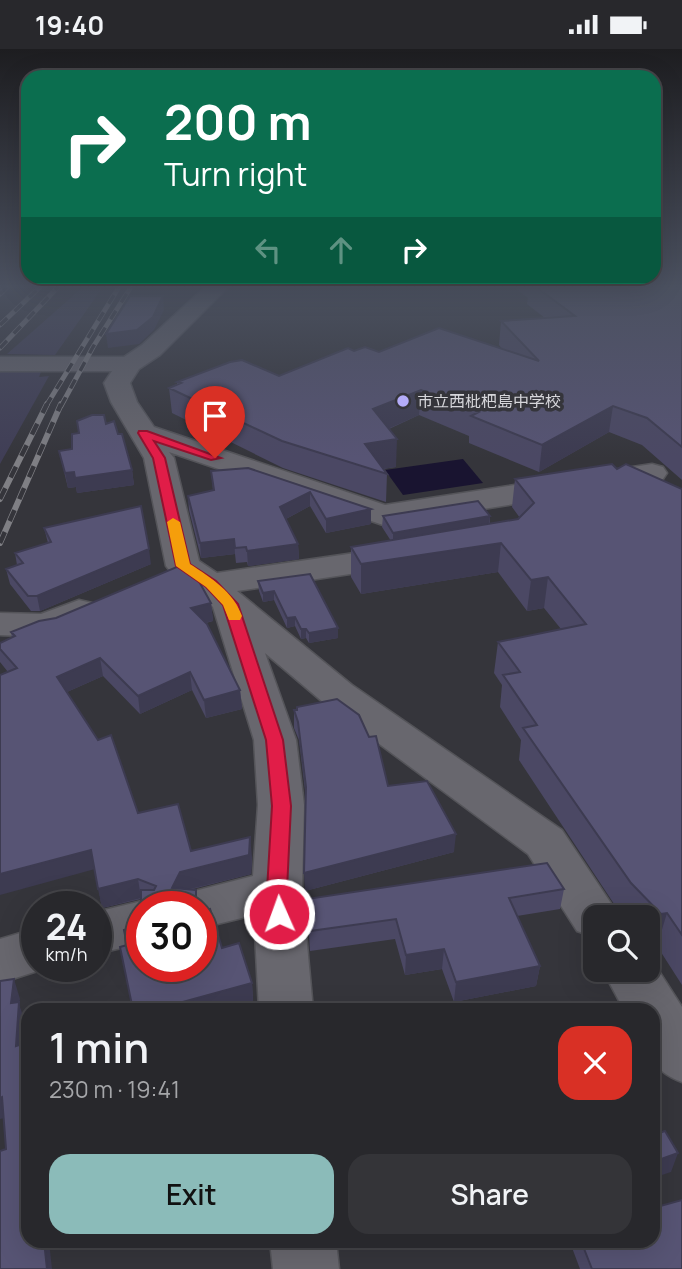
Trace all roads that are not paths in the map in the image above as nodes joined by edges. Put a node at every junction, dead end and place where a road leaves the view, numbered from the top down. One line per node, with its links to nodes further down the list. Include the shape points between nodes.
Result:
1 (158, 344): 3 (street)
2 (0, 364): 3 (street)
3 (129, 364): 4 (street, via 117,383)
4 (143, 433): 6 (street, via 383,515); 9 (street, via 159,458)
5 (652, 473): 6 (street)
6 (486, 499): 7 (street)
7 (512, 532)
8 (437, 550): 9 (street)
9 (196, 583): 12 (street, via 275,740 281,806); 14 (street, via 338,694 545,842)
10 (109, 599): 11 (street, via 46,625)
11 (2, 630)
12 (277, 890): 13 (street); 18 (street)
13 (217, 904)
14 (587, 905)
15 (21, 955): 16 (street)
16 (0, 961)
17 (636, 982): 19 (street)
18 (285, 1003)
19 (649, 1003)
20 (660, 1021): 21 (street)
21 (682, 1056)
22 (304, 1248): 23 (street)
23 (306, 1269)

